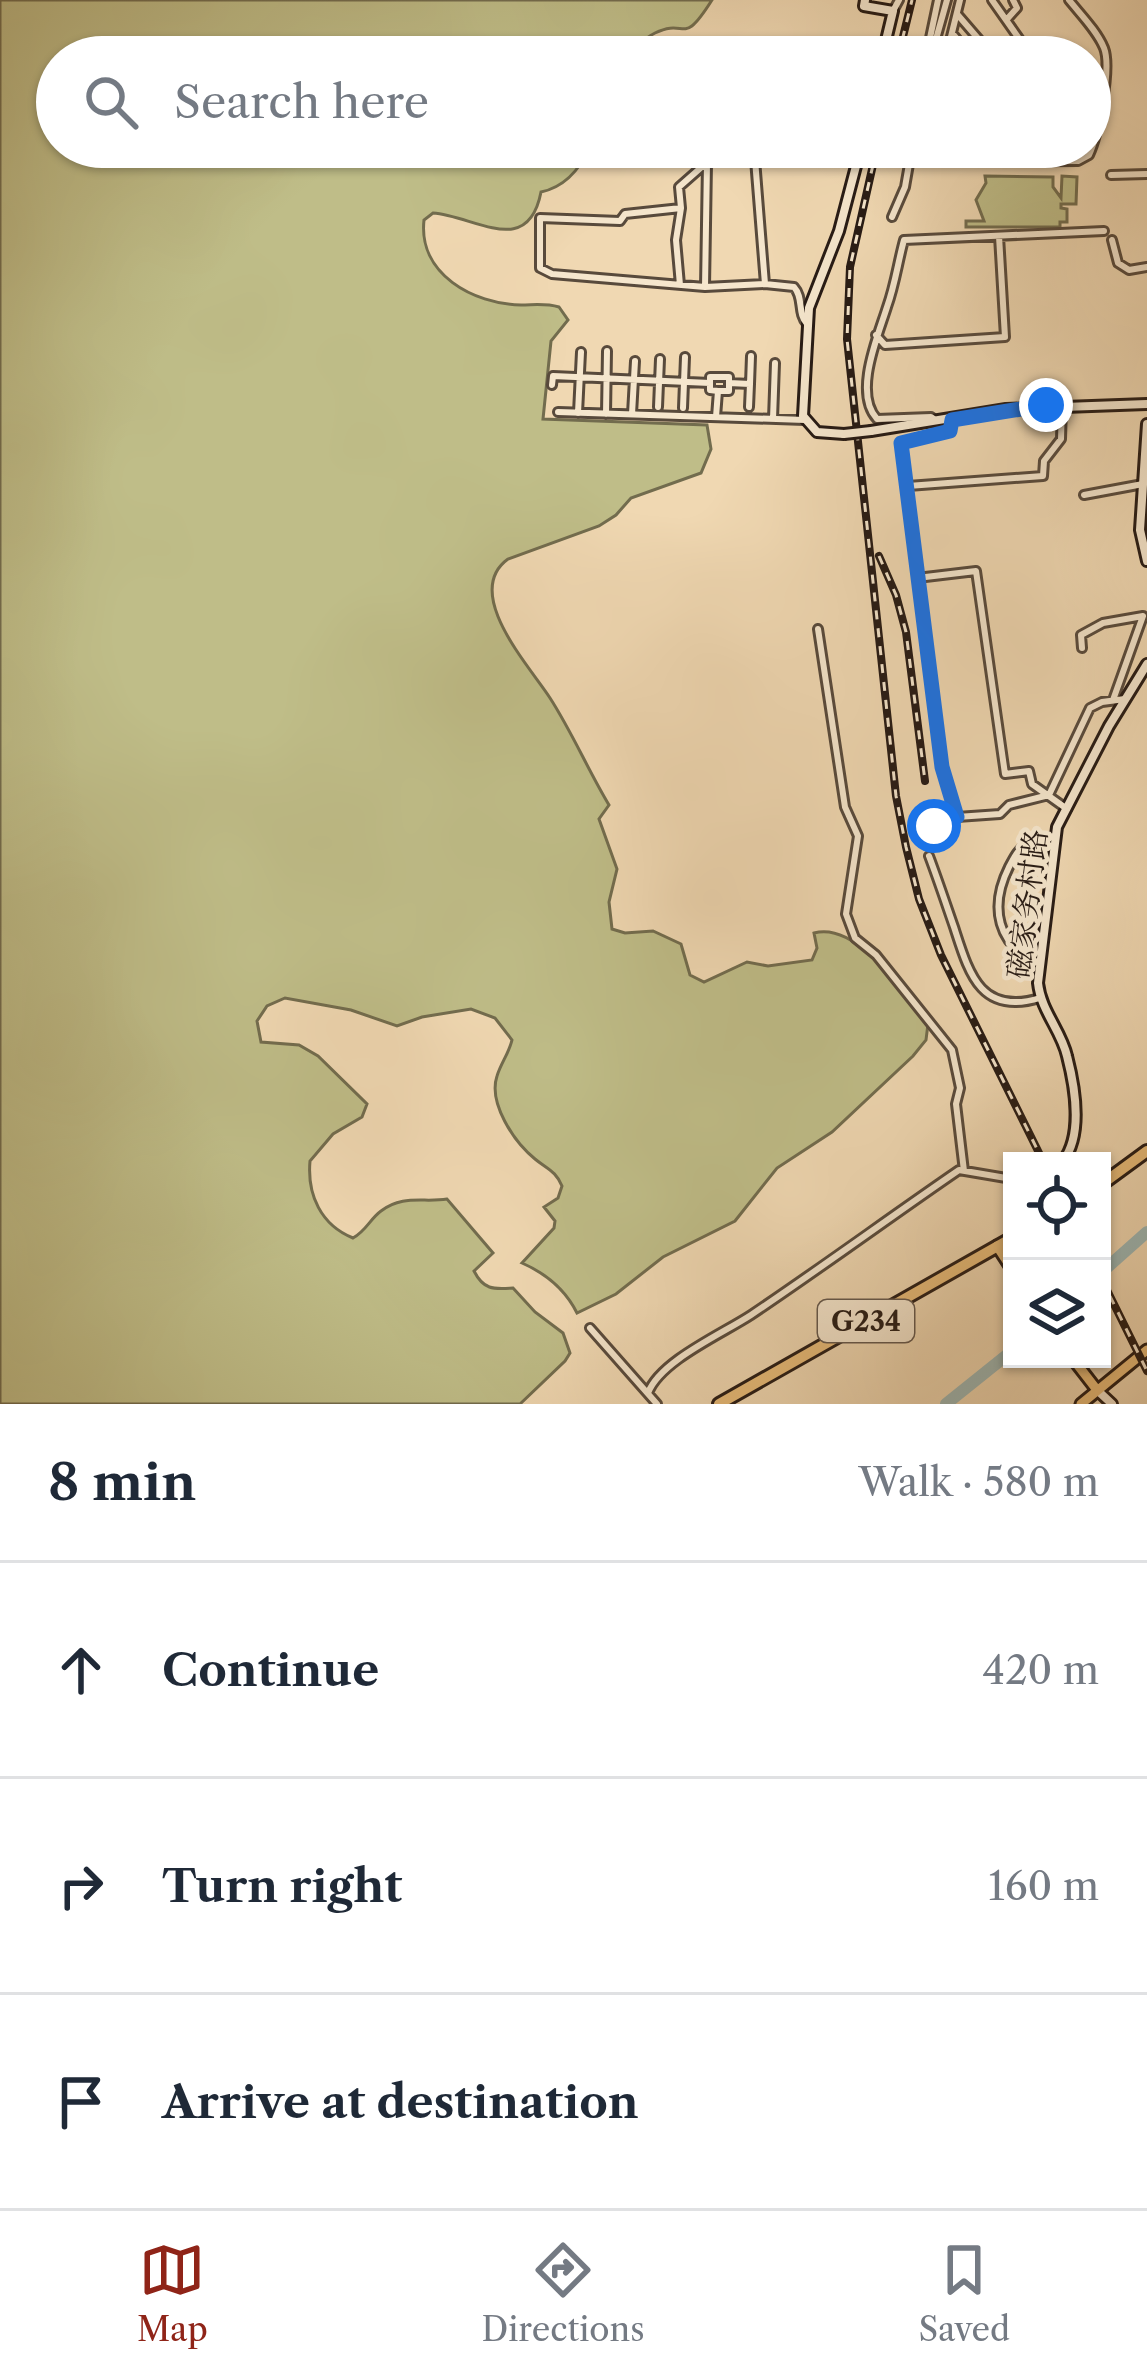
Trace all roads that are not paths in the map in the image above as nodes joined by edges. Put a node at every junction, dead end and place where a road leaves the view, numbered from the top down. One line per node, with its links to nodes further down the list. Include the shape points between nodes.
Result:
1 (865, 0): 8 (street)
2 (899, 0): 8 (street)
3 (943, 0): 13 (street)
4 (960, 0): 9 (street)
5 (992, 0): 10 (street)
6 (1013, 0): 10 (street, via 1017,8)
7 (1069, 0): 18 (street)
8 (893, 11): 12 (street)
9 (957, 13): 11 (street); 16 (street)
10 (1007, 19): 17 (street)
11 (952, 33): 14 (street); 15 (street)
12 (887, 36)
13 (934, 36)
14 (951, 36)
15 (954, 36)
16 (976, 36)
17 (1016, 36)
18 (1097, 36)
19 (700, 168): 26 (street, via 679,187)
20 (706, 168): 34 (street)
21 (756, 168): 32 (street)
22 (856, 168): 35 (street)
23 (908, 168): 27 (street)
24 (1111, 175): 25 (street)
25 (1147, 175)
26 (680, 208): 33 (street); 33 (street, via 620,221 540,218 540,268)
27 (892, 217)
28 (1103, 231): 29 (street)
29 (999, 234): 36 (street, via 906,237); 36 (street, via 1005,338 885,345)
30 (1112, 240): 31 (street, via 1118,263)
31 (1147, 267)
32 (765, 284): 34 (street); 35 (street, via 794,286)
33 (680, 285): 34 (street)
34 (705, 286)
35 (807, 324): 65 (street)
36 (876, 335): 67 (street, via 869,355 873,418)
37 (607, 351): 45 (street)
38 (580, 352): 44 (street)
39 (751, 356): 51 (street)
40 (686, 357): 48 (street)
41 (660, 359): 47 (street)
42 (634, 361): 46 (street)
43 (775, 363): 64 (street)
44 (580, 377): 45 (street); 52 (street, via 553,376); 60 (street)
45 (606, 378): 46 (street); 61 (street)
46 (634, 380): 47 (street); 62 (street)
47 (659, 381): 48 (street); 56 (street)
48 (684, 382): 49 (street); 58 (street)
49 (710, 383): 50 (street); 53 (street)
50 (729, 383): 51 (street); 53 (street, via 729,391)
51 (750, 384): 57 (street)
52 (553, 385)
53 (718, 391): 63 (street)
54 (1147, 404): 55 (street)
55 (1062, 405): 66 (street); 70 (street, via 1061,439 1043,476)
56 (658, 407)
57 (749, 407)
58 (683, 408)
59 (558, 412): 60 (street)
60 (578, 413): 61 (street)
61 (606, 414): 62 (street)
62 (632, 414): 63 (street)
63 (716, 417): 64 (street)
64 (772, 419): 65 (street)
65 (805, 420): 67 (street, bridge, via 823,435)
66 (952, 420): 67 (street); 70 (street, via 950,431 901,443)
67 (938, 422)
68 (1147, 424): 69 (street)
69 (1144, 484): 71 (street); 72 (street)
70 (906, 486): 73 (street)
71 (1084, 495)
72 (1147, 561)
73 (917, 578): 80 (street, via 976,571 1005,774 1029,771 1032,784); 82 (street, via 942,767)
74 (1145, 616): 76 (street, via 1096,626 1081,635); 79 (street)
75 (818, 629): 90 (street, via 845,807 858,836 846,914 855,938 952,1050)
76 (1082, 648)
77 (1147, 664): 78 (street, 磁家务村路)
78 (1125, 699): 79 (street); 81 (street, 磁家务村路)
79 (1113, 700): 80 (street, via 1090,708)
80 (1049, 795): 81 (street); 82 (street, via 1000,814)
81 (1067, 809): 84 (street, 磁家务村路)
82 (957, 817): 83 (street)
83 (922, 828)
84 (1054, 836): 86 (street, 磁家务村路); 86 (street, via 1016,853 1000,884 996,920 1018,955)
85 (929, 856): 87 (street, via 961,958 979,988 1017,1005)
86 (1040, 963): 87 (street, 磁家务村路)
87 (1040, 998): 89 (street, 磁家务村路, via 1067,1054 1076,1136)
88 (1147, 1150): 91 (highway)
89 (1068, 1152)
90 (964, 1171): 92 (street); 100 (street, via 676,1362)
91 (1111, 1177)
92 (1003, 1178)
93 (1003, 1243): 94 (highway, G234)
94 (997, 1246): 95 (main road); 102 (highway, G234)
95 (1006, 1260)
96 (590, 1328): 100 (street)
97 (1147, 1350): 99 (main road)
98 (1080, 1368): 99 (main road)
99 (1097, 1390): 103 (main road); 104 (street)
100 (648, 1393): 101 (street)
101 (657, 1404)
102 (719, 1404)
103 (1081, 1404)
104 (1112, 1404)

